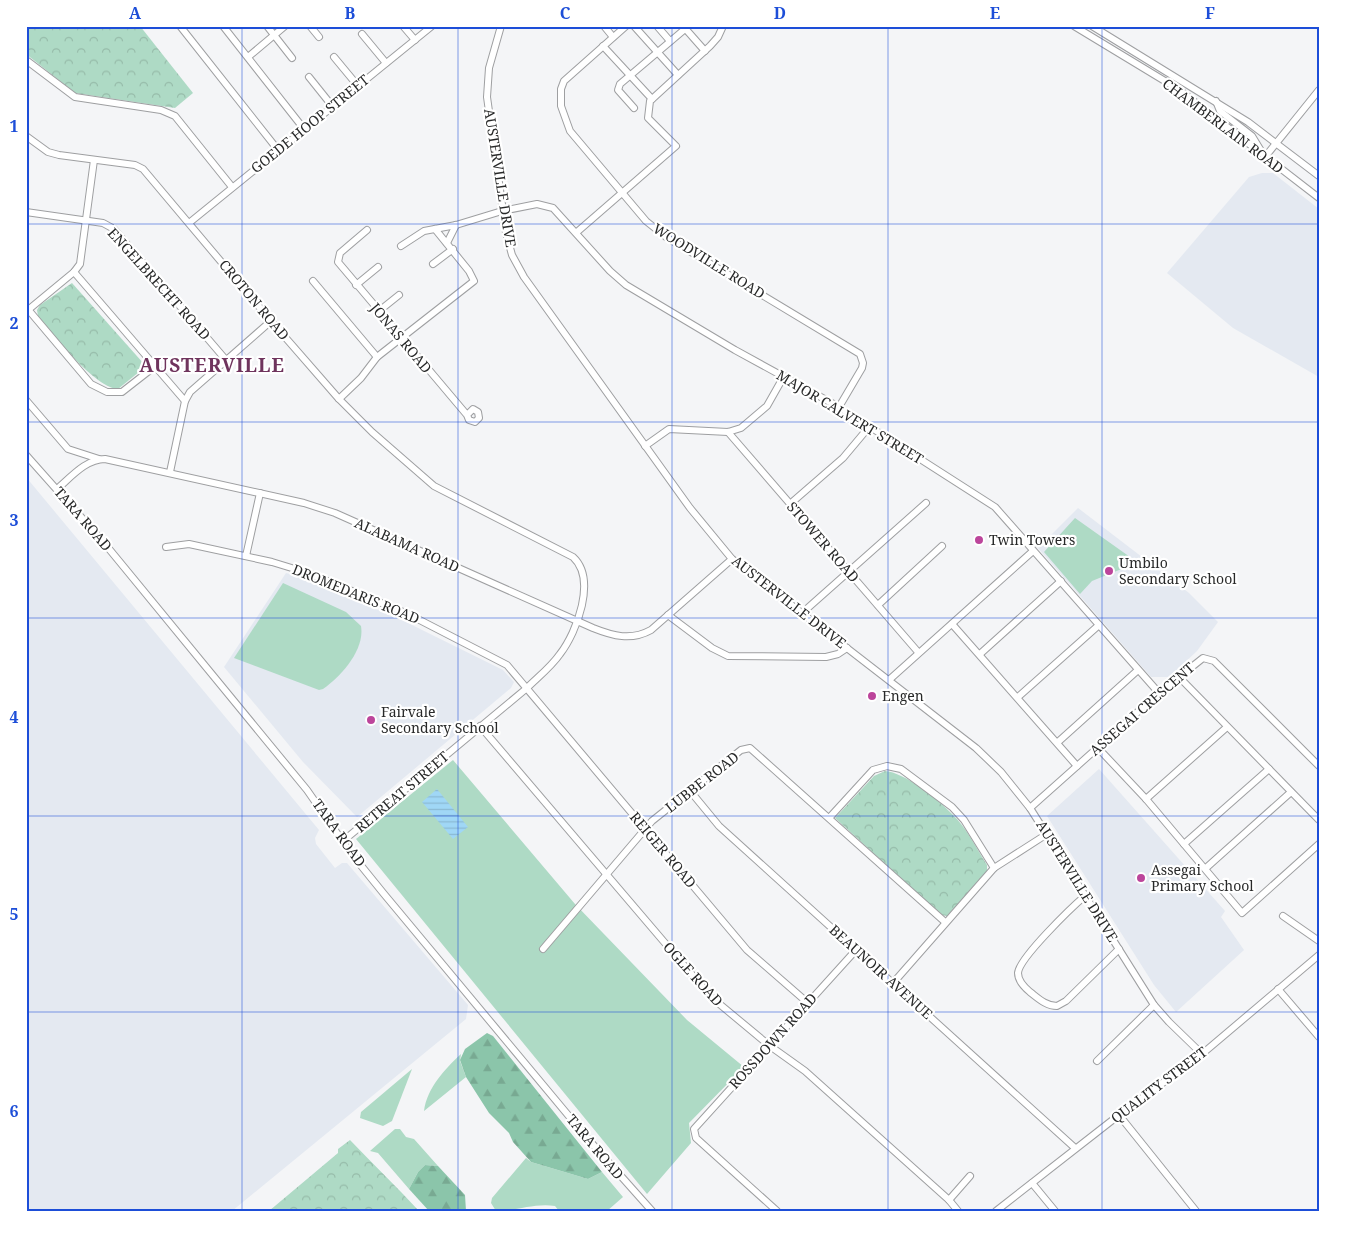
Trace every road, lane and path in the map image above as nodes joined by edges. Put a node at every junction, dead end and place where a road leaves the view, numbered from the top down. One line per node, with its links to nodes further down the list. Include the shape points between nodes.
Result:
1 (180, 26): 45 (street)
2 (223, 26): 26 (street)
3 (267, 26): 18 (street)
4 (285, 26): 18 (street)
5 (310, 26): 19 (street)
6 (403, 26): 21 (street)
7 (432, 26): 21 (street, GOEDE HOOP STREET)
8 (501, 26): 52 (street, AUSTERVILLE DRIVE, via 489,68 487,97)
9 (604, 26): 20 (street)
10 (626, 26): 20 (street, WOODVILLE ROAD)
11 (634, 26): 25 (street)
12 (657, 26): 22 (street)
13 (722, 26): 24 (street, via 718,37)
14 (1074, 26): 39 (street, CHAMBERLAIN ROAD)
15 (1092, 26): 36 (street, CHAMBERLAIN ROAD)
16 (684, 28): 22 (street); 24 (street)
17 (362, 34): 30 (street)
18 (274, 35): 26 (street); 28 (street)
19 (319, 37)
20 (613, 37): 23 (street, WOODVILLE ROAD)
21 (415, 40): 30 (street, GOEDE HOOP STREET)
22 (670, 41): 25 (street)
23 (604, 46): 32 (street); 50 (street, WOODVILLE ROAD, via 564,81 562,106 574,138)
24 (705, 51): 31 (street)
25 (657, 52): 31 (street); 32 (street)
26 (248, 57): 42 (street)
27 (334, 57): 34 (street)
28 (292, 58)
29 (26, 60): 49 (street, via 75,98 161,110 175,116)
30 (386, 63): 34 (street, GOEDE HOOP STREET)
31 (678, 75): 37 (street)
32 (631, 76): 37 (street); 41 (street, via 620,84 618,90)
33 (308, 78): 40 (street)
34 (358, 86): 40 (street, GOEDE HOOP STREET)
35 (1319, 90): 44 (street)
36 (1202, 92): 38 (street, CHAMBERLAIN ROAD); 39 (street)
37 (652, 99): 50 (street, via 648,118 676,146)
38 (1215, 100): 44 (street, CHAMBERLAIN ROAD); 46 (street, via 1220,111 1252,136)
39 (1196, 102): 46 (street, CHAMBERLAIN ROAD)
40 (333, 107): 42 (street, GOEDE HOOP STREET)
41 (634, 108)
42 (304, 129): 45 (street, GOEDE HOOP STREET)
43 (26, 136): 47 (street, CROTON ROAD, via 48,152)
44 (1276, 141): 46 (street); 48 (street, CHAMBERLAIN ROAD)
45 (278, 150): 49 (street, GOEDE HOOP STREET)
46 (1265, 157): 51 (street, CHAMBERLAIN ROAD)
47 (94, 160): 54 (street); 55 (street, CROTON ROAD, via 143,168)
48 (1319, 176)
49 (232, 187): 55 (street, GOEDE HOOP STREET)
50 (622, 194): 59 (street); 80 (street, WOODVILLE ROAD, via 655,229 860,354 862,368)
51 (1319, 198)
52 (502, 211): 56 (street, MAJOR CALVERT STREET); 59 (street, MAJOR CALVERT STREET, via 545,205 559,212); 84 (street, AUSTERVILLE DRIVE, via 508,244 524,277)
53 (26, 212): 54 (street, ENGELBRECHT ROAD)
54 (85, 221): 65 (street, via 80,264); 74 (street, ENGELBRECHT ROAD, via 114,229)
55 (189, 223): 71 (street, CROTON ROAD)
56 (456, 225): 57 (street, MAJOR CALVERT STREET); 60 (street)
57 (435, 229): 60 (street); 61 (street, MAJOR CALVERT STREET, via 424,231)
58 (367, 230): 67 (street, JONAS ROAD, via 340,253 337,260)
59 (577, 232): 76 (street, MAJOR CALVERT STREET, via 626,285)
60 (447, 243): 62 (street)
61 (401, 246)
62 (453, 249): 63 (street); 72 (street, via 474,281)
63 (433, 264)
64 (378, 267): 67 (street)
65 (74, 272): 69 (street); 75 (street)
66 (313, 281): 73 (street)
67 (356, 285): 70 (street, JONAS ROAD)
68 (399, 294): 70 (street)
69 (27, 308): 75 (street, via 86,380 99,389 122,392)
70 (379, 311): 72 (street, JONAS ROAD)
71 (271, 321): 74 (street); 77 (street, CROTON ROAD)
72 (402, 340): 73 (street); 81 (street, JONAS ROAD)
73 (377, 357): 77 (street)
74 (226, 360): 79 (street, via 196,385)
75 (154, 367): 79 (street)
76 (784, 376): 80 (street, MAJOR CALVERT STREET); 83 (street, via 762,412 741,428)
77 (339, 399): 96 (street, CROTON ROAD, via 434,486)
78 (26, 400): 86 (street, ALABAMA ROAD, via 68,449)
79 (185, 401): 87 (street)
80 (839, 407): 82 (street, MAJOR CALVERT STREET)
81 (467, 415)
82 (869, 427): 91 (street, via 843,458); 94 (street, MAJOR CALVERT STREET, via 988,502)
83 (728, 432): 84 (street, via 669,429); 91 (street, STOWER ROAD)
84 (645, 446): 97 (street, AUSTERVILLE DRIVE)
85 (26, 455): 88 (street, TARA ROAD)
86 (99, 459): 87 (street, ALABAMA ROAD); 88 (street, via 85,465)
87 (170, 472): 89 (street, ALABAMA ROAD)
88 (57, 489): 130 (street, TARA ROAD, via 307,790)
89 (260, 493): 95 (street); 103 (street, ALABAMA ROAD, via 336,514)
90 (926, 503): 98 (street)
91 (790, 504): 98 (street, STOWER ROAD)
92 (942, 546): 100 (street)
93 (166, 547): 95 (street, DROMEDARIS ROAD, via 186,543)
94 (1033, 551): 99 (street, MAJOR CALVERT STREET); 104 (street)
95 (246, 556): 112 (street, DROMEDARIS ROAD, via 318,576 408,614 499,660 513,670)
96 (573, 557): 103 (street, RETREAT STREET, via 583,570 584,578)
97 (732, 559): 101 (street, AUSTERVILLE DRIVE); 102 (street, ALABAMA ROAD)
98 (848, 572): 100 (street, STOWER ROAD); 101 (street)
99 (1061, 581): 105 (street, MAJOR CALVERT STREET); 108 (street)
100 (878, 606): 107 (street, STOWER ROAD)
101 (801, 614): 106 (street, AUSTERVILLE DRIVE)
102 (668, 615): 103 (street, ALABAMA ROAD, via 650,630 630,637 608,634); 106 (street, via 728,656 826,657)
103 (578, 621): 112 (street, RETREAT STREET, via 555,661)
104 (952, 624): 107 (street); 108 (street)
105 (1099, 626): 109 (street, MAJOR CALVERT STREET); 114 (street)
106 (847, 648): 111 (street, AUSTERVILLE DRIVE)
107 (918, 652): 111 (street)
108 (980, 654): 114 (street)
109 (1138, 670): 113 (street, MAJOR CALVERT STREET); 117 (street)
110 (1179, 677): 113 (street, ASSEGAI CRESCENT); 116 (street); 120 (street, ASSEGAI CRESCENT, via 1203,658 1214,661)
111 (888, 680): 125 (street, AUSTERVILLE DRIVE, via 978,750)
112 (527, 688): 115 (street, RETREAT STREET); 128 (street, REIGER ROAD)
113 (1159, 693): 118 (street, ASSEGAI CRESCENT)
114 (1018, 697): 117 (street)
115 (480, 726): 130 (street, RETREAT STREET); 135 (street, OGLE ROAD)
116 (1227, 727): 121 (street); 124 (street)
117 (1058, 742): 119 (street)
118 (1098, 748): 119 (street, ASSEGAI CRESCENT); 124 (street)
119 (1077, 766): 125 (street, ASSEGAI CRESCENT)
120 (1319, 766)
121 (1268, 769): 123 (street); 131 (street)
122 (692, 792): 126 (street, LUBBE ROAD, via 741,750 750,748); 128 (street, LUBBE ROAD); 142 (street, BEAUNOIR AVENUE, via 719,826)
123 (1291, 792): 127 (street); 134 (street)
124 (1146, 800): 131 (street)
125 (1030, 808): 129 (street, AUSTERVILLE DRIVE)
126 (830, 817): 133 (street, via 873,770 894,767 906,772 958,813); 138 (street, LUBBE ROAD)
127 (1319, 820)
128 (646, 829): 135 (street, LUBBE ROAD); 146 (street, REIGER ROAD, via 747,950)
129 (1047, 834): 133 (street); 136 (street, AUSTERVILLE DRIVE)
130 (343, 841): 157 (street, TARA ROAD, via 588,1139)
131 (1184, 844): 134 (street)
132 (1319, 844): 134 (street, via 1242,913)
133 (994, 868): 138 (street)
134 (1206, 868)
135 (607, 873): 140 (street, LUBBE ROAD); 149 (street, OGLE ROAD, via 702,988)
136 (1086, 895): 141 (street, AUSTERVILLE DRIVE); 141 (street, via 1023,961 1018,972 1021,982 1046,1004 1057,1006)
137 (1283, 916): 139 (street)
138 (945, 922): 144 (street)
139 (1319, 941)
140 (543, 949)
141 (1119, 949): 147 (street, AUSTERVILLE DRIVE)
142 (856, 950): 144 (street, BEAUNOIR AVENUE); 146 (street, ROSSDOWN ROAD)
143 (1319, 955): 145 (street, QUALITY STREET)
144 (894, 982): 153 (street, BEAUNOIR AVENUE)
145 (1278, 989): 148 (street); 150 (street, QUALITY STREET)
146 (808, 1003): 149 (street, ROSSDOWN ROAD)
147 (1154, 1004): 150 (street, AUSTERVILLE DRIVE); 151 (street)
148 (1319, 1037)
149 (770, 1046): 156 (street, OGLE ROAD, via 805,1071); 158 (street, ROSSDOWN ROAD, via 698,1124 694,1134)
150 (1202, 1054): 152 (street, QUALITY STREET)
151 (1097, 1061)
152 (1119, 1115): 153 (street, QUALITY STREET); 162 (street)
153 (1075, 1148): 155 (street, QUALITY STREET)
154 (970, 1176): 156 (street)
155 (1032, 1182): 160 (street, QUALITY STREET); 161 (street)
156 (949, 1200): 159 (street, OGLE ROAD)
157 (652, 1211)
158 (777, 1211)
159 (958, 1211)
160 (996, 1211)
161 (1055, 1211)
162 (1196, 1211)

